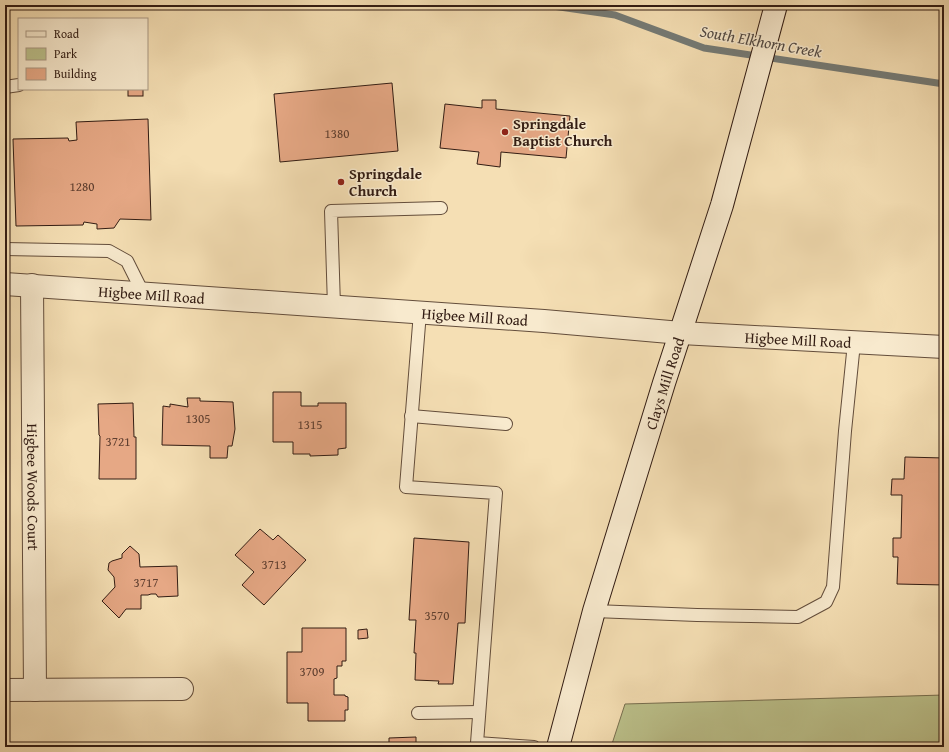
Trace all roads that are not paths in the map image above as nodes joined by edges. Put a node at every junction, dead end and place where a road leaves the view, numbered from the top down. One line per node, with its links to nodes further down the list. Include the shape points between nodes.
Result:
1 (774, 12): 12 (street, Clays Mill Road, via 722,204)
2 (18, 85): 3 (lane)
3 (5, 86)
4 (441, 208): 10 (lane, via 331,211)
5 (5, 249): 9 (lane, via 109,251 127,261)
6 (5, 279): 7 (lane)
7 (5, 284): 8 (street, Higbee Mill Road)
8 (32, 285): 9 (street, Higbee Mill Road); 20 (street, Higbee Woods Court)
9 (143, 293): 10 (street, Higbee Mill Road)
10 (334, 306): 11 (street, Higbee Mill Road)
11 (420, 312): 12 (street, Higbee Mill Road); 15 (lane)
12 (681, 333): 13 (street, Higbee Mill Road); 17 (street, Clays Mill Road)
13 (854, 343): 14 (street, Higbee Mill Road); 17 (lane, via 833,587 826,602 798,616)
14 (944, 346)
15 (412, 416): 16 (lane); 21 (lane, via 406,487 496,493)
16 (506, 424)
17 (594, 611): 24 (street, Clays Mill Road)
18 (182, 689): 20 (street)
19 (5, 690): 20 (street)
20 (35, 690)
21 (479, 712): 22 (lane); 23 (lane, via 477,743)
22 (418, 713)
23 (534, 747)
24 (558, 747)

